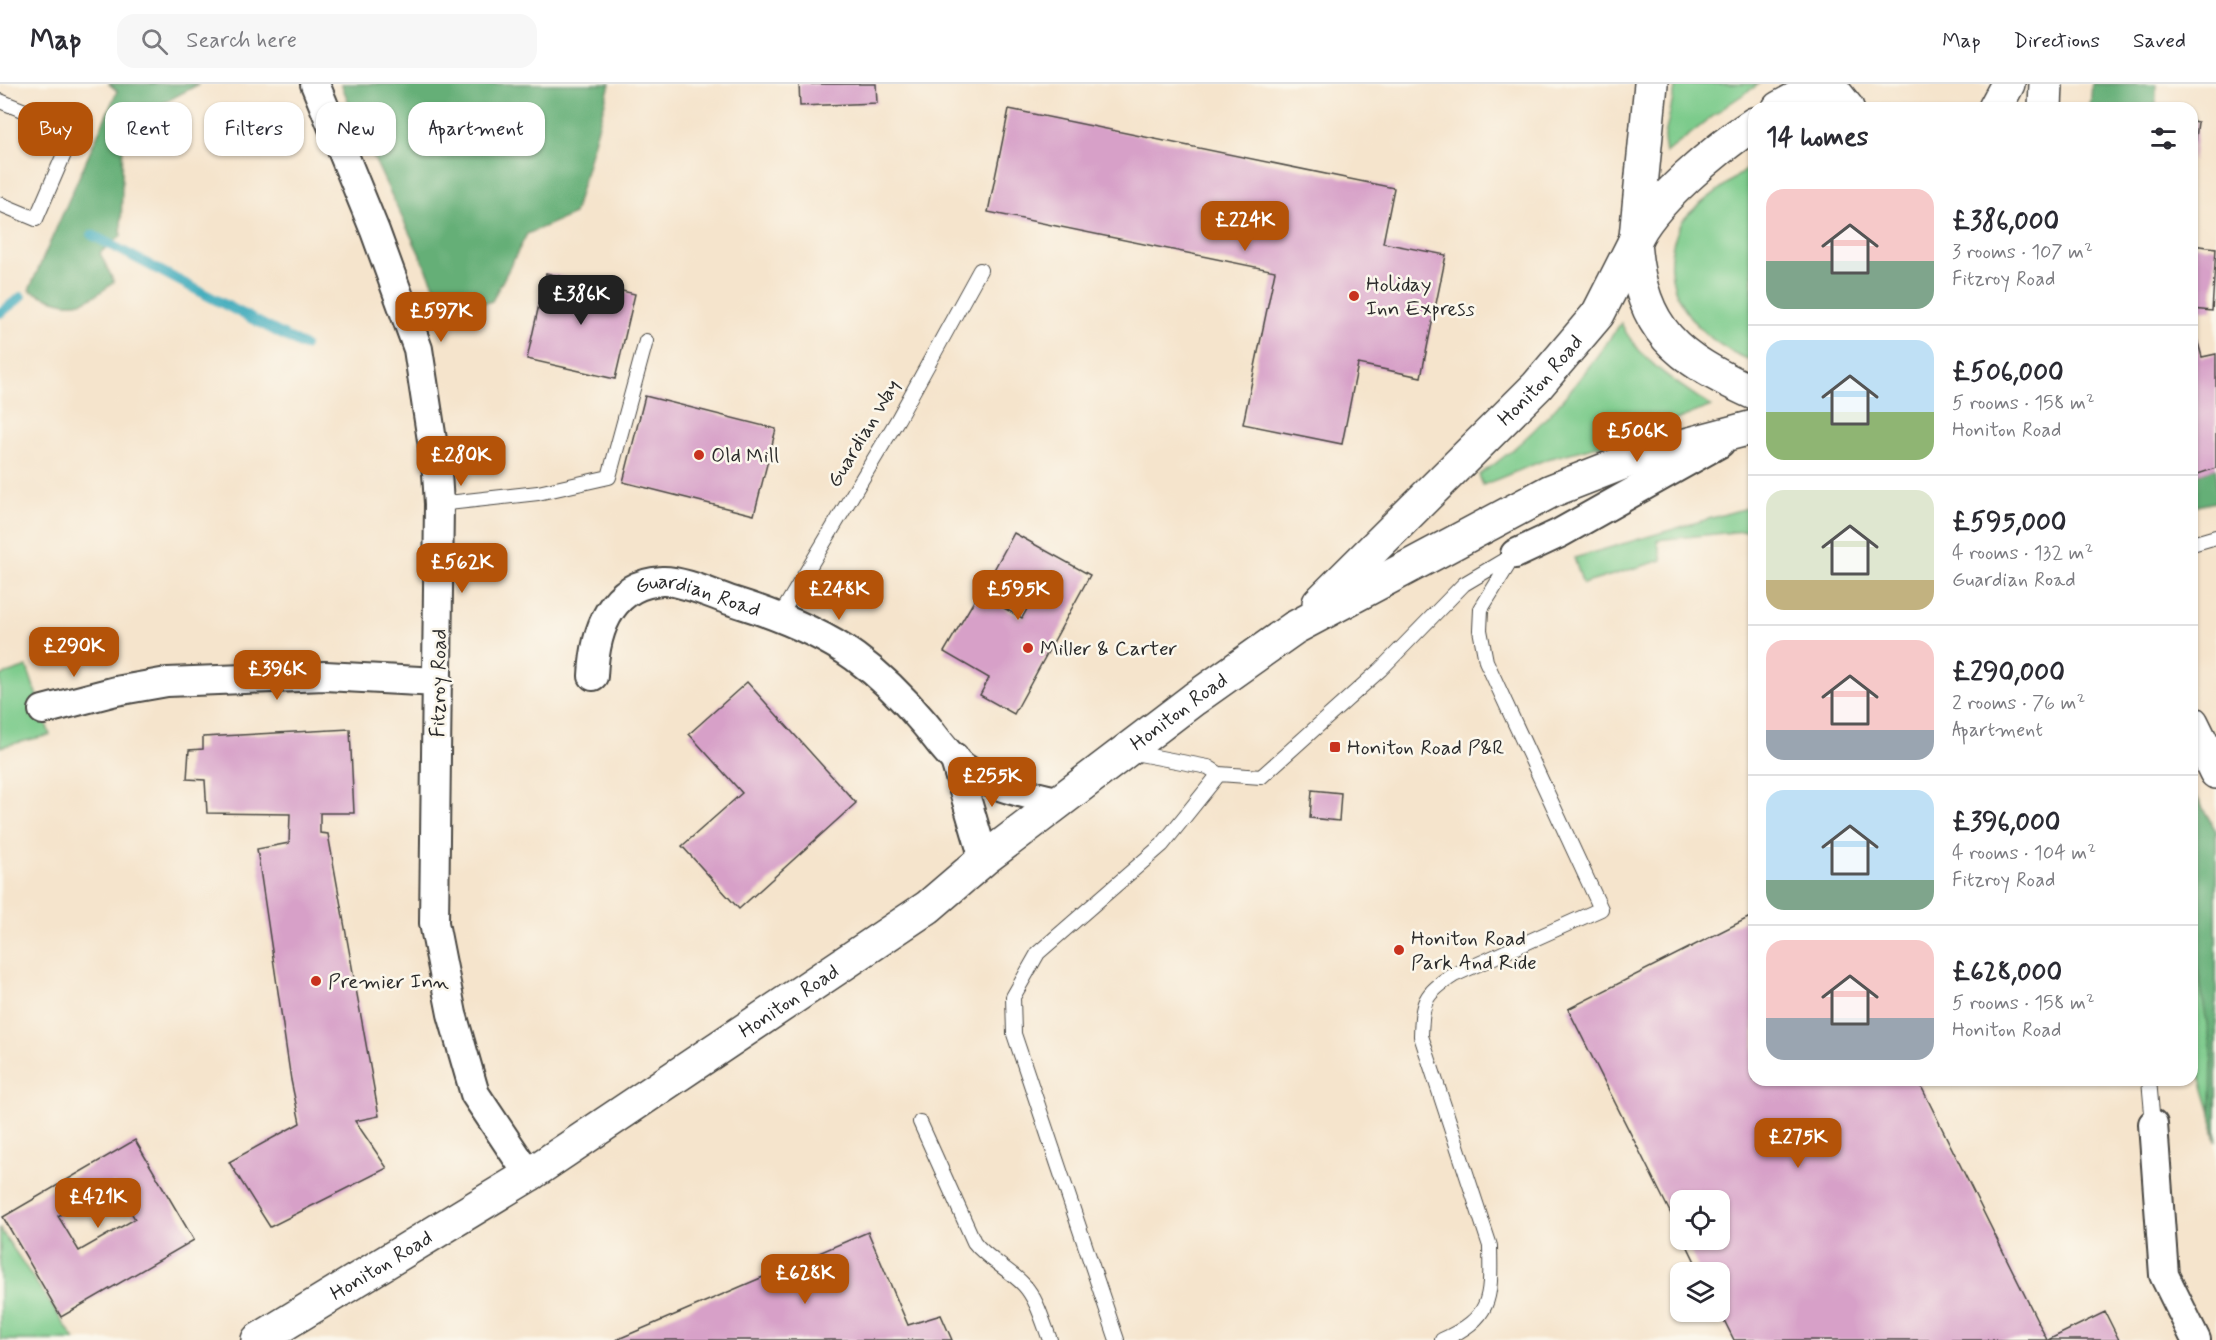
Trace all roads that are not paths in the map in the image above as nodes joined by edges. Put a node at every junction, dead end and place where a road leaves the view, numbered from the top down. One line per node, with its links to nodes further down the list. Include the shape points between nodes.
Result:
1 (315, 84): 19 (street, Fitzroy Road, via 418,349)
2 (1652, 84): 14 (main road)
3 (1823, 84): 8 (main road)
4 (1828, 84): 9 (main road)
5 (2008, 84): 10 (main road)
6 (2046, 84): 11 (main road)
7 (0, 100): 13 (lane, via 74,131 36,219)
8 (1790, 102)
9 (1842, 102)
10 (1998, 102)
11 (2045, 102)
12 (1748, 128): 14 (main road, via 1672,191)
13 (0, 204)
14 (1635, 240): 17 (main road, via 1637,278 1651,317 1673,344 1711,373); 24 (main road, Honiton Road, via 1598,314 1537,386)
15 (980, 270): 23 (lane, Guardian Way, via 898,419)
16 (646, 340): 19 (lane, via 609,477 538,493)
17 (1748, 390)
18 (1746, 430): 22 (street, Honiton Road); 24 (main road, Honiton Road, via 1633,459 1551,491)
19 (439, 504): 26 (street, Fitzroy Road)
20 (2216, 537): 21 (lane)
21 (2198, 542)
22 (1515, 554): 32 (lane, via 1464,584 1381,669 1261,777); 42 (lane, via 1481,609 1480,630 1486,661 1601,909 1455,975 1437,986 1422,1006 1421,1036 1490,1246 1491,1280 1485,1311 1467,1329)
23 (780, 616): 25 (street, Guardian Road, via 664,581 641,586 621,597 604,618 594,652); 30 (street, Guardian Road, via 855,657 905,700)
24 (1294, 628): 29 (main road, Honiton Road)
25 (593, 676)
26 (438, 682): 27 (street, via 325,676 167,682); 38 (street, Fitzroy Road, via 434,923 452,1014 475,1094)
27 (43, 710)
28 (2198, 735): 31 (main road)
29 (1126, 751): 32 (lane, via 1208,767); 33 (main road, Honiton Road)
30 (954, 757): 33 (street, Guardian Road, via 963,767 1003,787); 34 (street, Guardian Road)
31 (2216, 772)
32 (1219, 774): 41 (lane, via 1162,845 1038,953 1013,997 1014,1034)
33 (1061, 802): 34 (main road, Honiton Road)
34 (984, 859): 38 (main road, Honiton Road, via 928,907)
35 (2149, 1086): 37 (lane)
36 (920, 1122): 40 (lane, via 974,1242 987,1258 1025,1286)
37 (2152, 1124): 43 (street, via 2164,1275)
38 (529, 1175): 39 (main road, Honiton Road)
39 (258, 1340)
40 (1050, 1340)
41 (1117, 1340)
42 (1442, 1340)
43 (2196, 1340)

